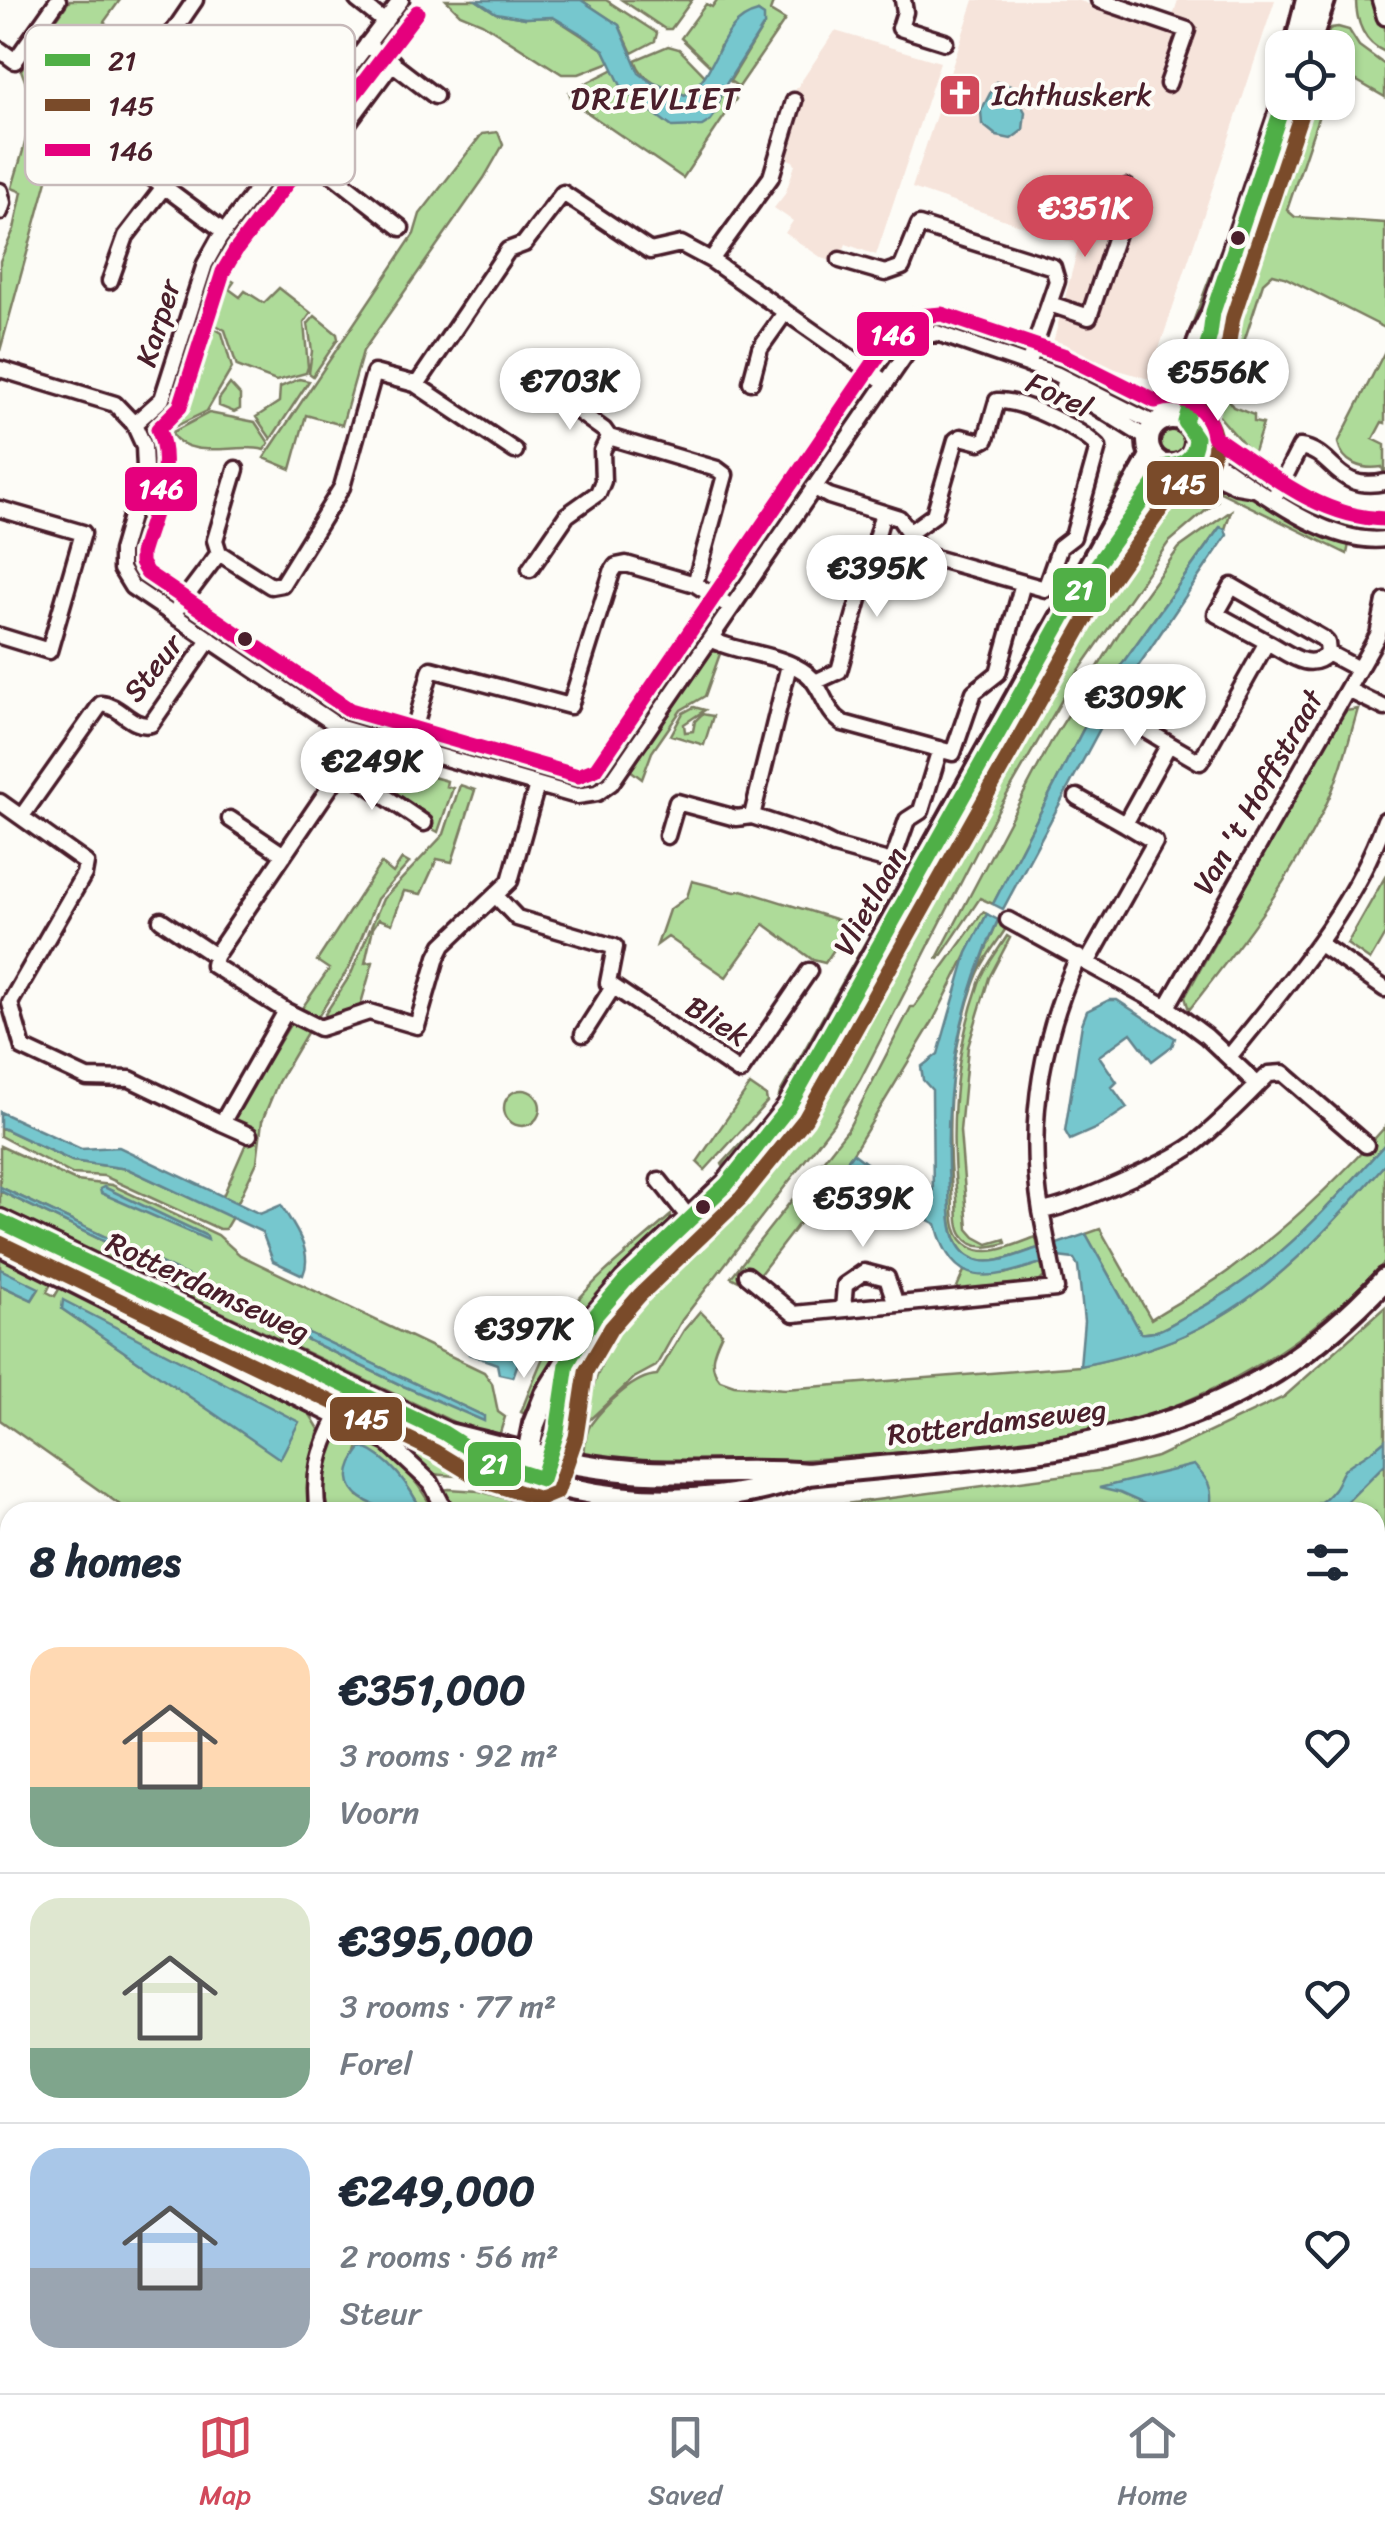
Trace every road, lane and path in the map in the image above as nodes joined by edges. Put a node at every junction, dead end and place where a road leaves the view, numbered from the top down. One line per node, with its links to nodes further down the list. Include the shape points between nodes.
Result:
1 (58, 0): 13 (street)
2 (195, 0): 14 (street)
3 (357, 0): 12 (street)
4 (401, 0): 12 (street, Karper)
5 (903, 0): 17 (street, via 900,28)
6 (1099, 0): 10 (street)
7 (1307, 0): 15 (street)
8 (1324, 0): 16 (street)
9 (1380, 0): 11 (street)
10 (1147, 8): 23 (street, via 1187,30)
11 (1385, 16)
12 (386, 22): 18 (street, Karper)
13 (40, 25)
14 (178, 25)
15 (1300, 30)
16 (1314, 30)
17 (945, 42)
18 (367, 44): 21 (street, Karper); 22 (street)
19 (25, 47): 20 (street, via 15,61)
20 (0, 50)
21 (355, 60)
22 (394, 62): 24 (street); 26 (street)
23 (1168, 84)
24 (435, 96)
25 (794, 101): 37 (street, via 771,177)
26 (355, 114)
27 (1278, 120): 50 (street, Vlietlaan)
28 (159, 185): 32 (street)
29 (260, 185): 36 (street, Karper)
30 (346, 185): 35 (street)
31 (1128, 187): 40 (street, via 1089,316)
32 (163, 188): 36 (street); 39 (street, Karper, via 126,236)
33 (0, 191): 34 (street)
34 (0, 212)
35 (401, 228)
36 (225, 232): 48 (street, Karper, via 204,264 162,399)
37 (711, 260): 41 (street); 46 (street, via 681,244 650,251 563,193 524,244 508,250)
38 (840, 260): 40 (street, via 885,273 902,266 919,225 1053,267 1058,282)
39 (110, 281)
40 (1050, 304): 42 (street)
41 (784, 314): 44 (street, via 760,348); 45 (street)
42 (1028, 364): 45 (street, via 925,334); 50 (street)
43 (0, 369): 48 (street, via 115,404)
44 (751, 382)
45 (885, 382): 54 (street)
46 (415, 384): 51 (street); 60 (street, via 374,373 342,487 282,584 271,586)
47 (560, 400): 49 (street)
48 (134, 424): 66 (street, via 145,468 121,568 132,587)
49 (609, 437): 61 (street, via 598,492 567,515); 63 (street, via 725,475)
50 (1170, 442): 55 (street, via 1236,486); 115 (street, Vlietlaan, via 1093,556 788,1108)
51 (515, 451)
52 (236, 469): 60 (street, via 215,540)
53 (1385, 482): 55 (street, via 1354,483 1314,450 1300,447)
54 (813, 487): 57 (street); 65 (street)
55 (1273, 500): 59 (street, via 1322,527)
56 (0, 509): 67 (street, via 83,533 49,651)
57 (883, 513): 58 (street, via 900,518); 74 (street, via 839,671)
58 (909, 533): 62 (street, via 924,556); 62 (street, Forel, via 934,515 956,440 986,439 997,400 1036,409 1098,447 1073,537 1060,547 1045,589)
59 (1383, 545)
60 (219, 554): 66 (street)
61 (530, 569)
62 (1023, 583): 81 (street, via 998,673 974,692 953,753)
63 (695, 584): 65 (street); 80 (street, via 616,566 570,706 431,669)
64 (1385, 601): 73 (street, Van 't Hoffstraat, via 1378,635)
65 (732, 607): 68 (street)
66 (173, 614): 69 (street)
67 (0, 636)
68 (710, 638): 72 (street); 83 (street, via 611,783 577,796)
69 (210, 639): 78 (street); 86 (street, Steur, via 151,724 101,704)
70 (1268, 642): 71 (street, via 1308,664); 71 (street, via 1216,614 1232,586 1322,638); 79 (street, via 1200,762)
71 (1328, 654): 73 (street)
72 (790, 664): 74 (street); 87 (street)
73 (1358, 669): 75 (street, Van 't Hoffstraat)
74 (815, 682): 81 (street, via 843,722)
75 (1348, 690): 76 (street); 105 (street, Van 't Hoffstraat)
76 (1385, 708)
77 (1122, 716): 79 (street)
78 (360, 735): 80 (street); 82 (street)
79 (1169, 744): 91 (street)
80 (408, 748): 83 (street)
81 (940, 749): 87 (street, via 921,811 907,820 892,862)
82 (343, 768): 90 (street); 94 (street)
83 (537, 784): 95 (street, via 510,881)
84 (1077, 797): 91 (street)
85 (0, 802): 86 (street)
86 (22, 816): 104 (street, via 86,863)
87 (752, 816): 92 (street, via 677,802)
88 (230, 819): 94 (street)
89 (1385, 820): 93 (street)
90 (424, 822)
91 (1125, 824): 100 (street, via 1155,842)
92 (667, 836)
93 (1381, 845): 98 (street)
94 (284, 855): 99 (street)
95 (496, 896): 102 (street, via 516,918 615,947 608,983); 106 (street, via 436,956 417,1026 370,1012 320,1028)
96 (161, 920): 99 (street)
97 (1008, 920): 100 (street)
98 (1320, 944): 103 (street); 108 (street)
99 (216, 956): 106 (street, via 214,965)
100 (1082, 960): 105 (street); 114 (street, via 1061,995 1038,1082 1034,1154)
101 (809, 971): 102 (street, Bliek, via 740,1072)
102 (614, 987): 107 (street)
103 (1385, 989)
104 (5, 1004): 110 (street, via 23,1048 87,1078 130,1079)
105 (1168, 1007): 108 (street)
106 (286, 1011): 110 (street)
107 (583, 1034)
108 (1229, 1056): 109 (street)
109 (1258, 1084): 112 (street, via 1283,1073); 114 (street, via 1192,1146)
110 (222, 1123): 111 (street)
111 (249, 1134)
112 (1366, 1145)
113 (659, 1180): 115 (street)
114 (1041, 1211): 120 (street, via 1056,1288)
115 (690, 1219): 123 (street, Vlietlaan, via 595,1316 538,1411)
116 (0, 1221): 123 (street, Rotterdamseweg, via 444,1433 488,1462)
117 (0, 1248): 122 (street)
118 (748, 1275): 121 (street, via 794,1314)
119 (1385, 1280): 123 (street, Rotterdamseweg, via 1276,1372 1222,1402 1116,1438 808,1474)
120 (896, 1304): 121 (street); 121 (street, via 887,1278 864,1272 845,1286)
121 (843, 1309)
122 (337, 1417): 124 (street, via 316,1468); 125 (street, via 407,1458)
123 (535, 1467): 126 (street); 127 (street)
124 (318, 1502)
125 (441, 1502)
126 (521, 1502)
127 (532, 1502)

